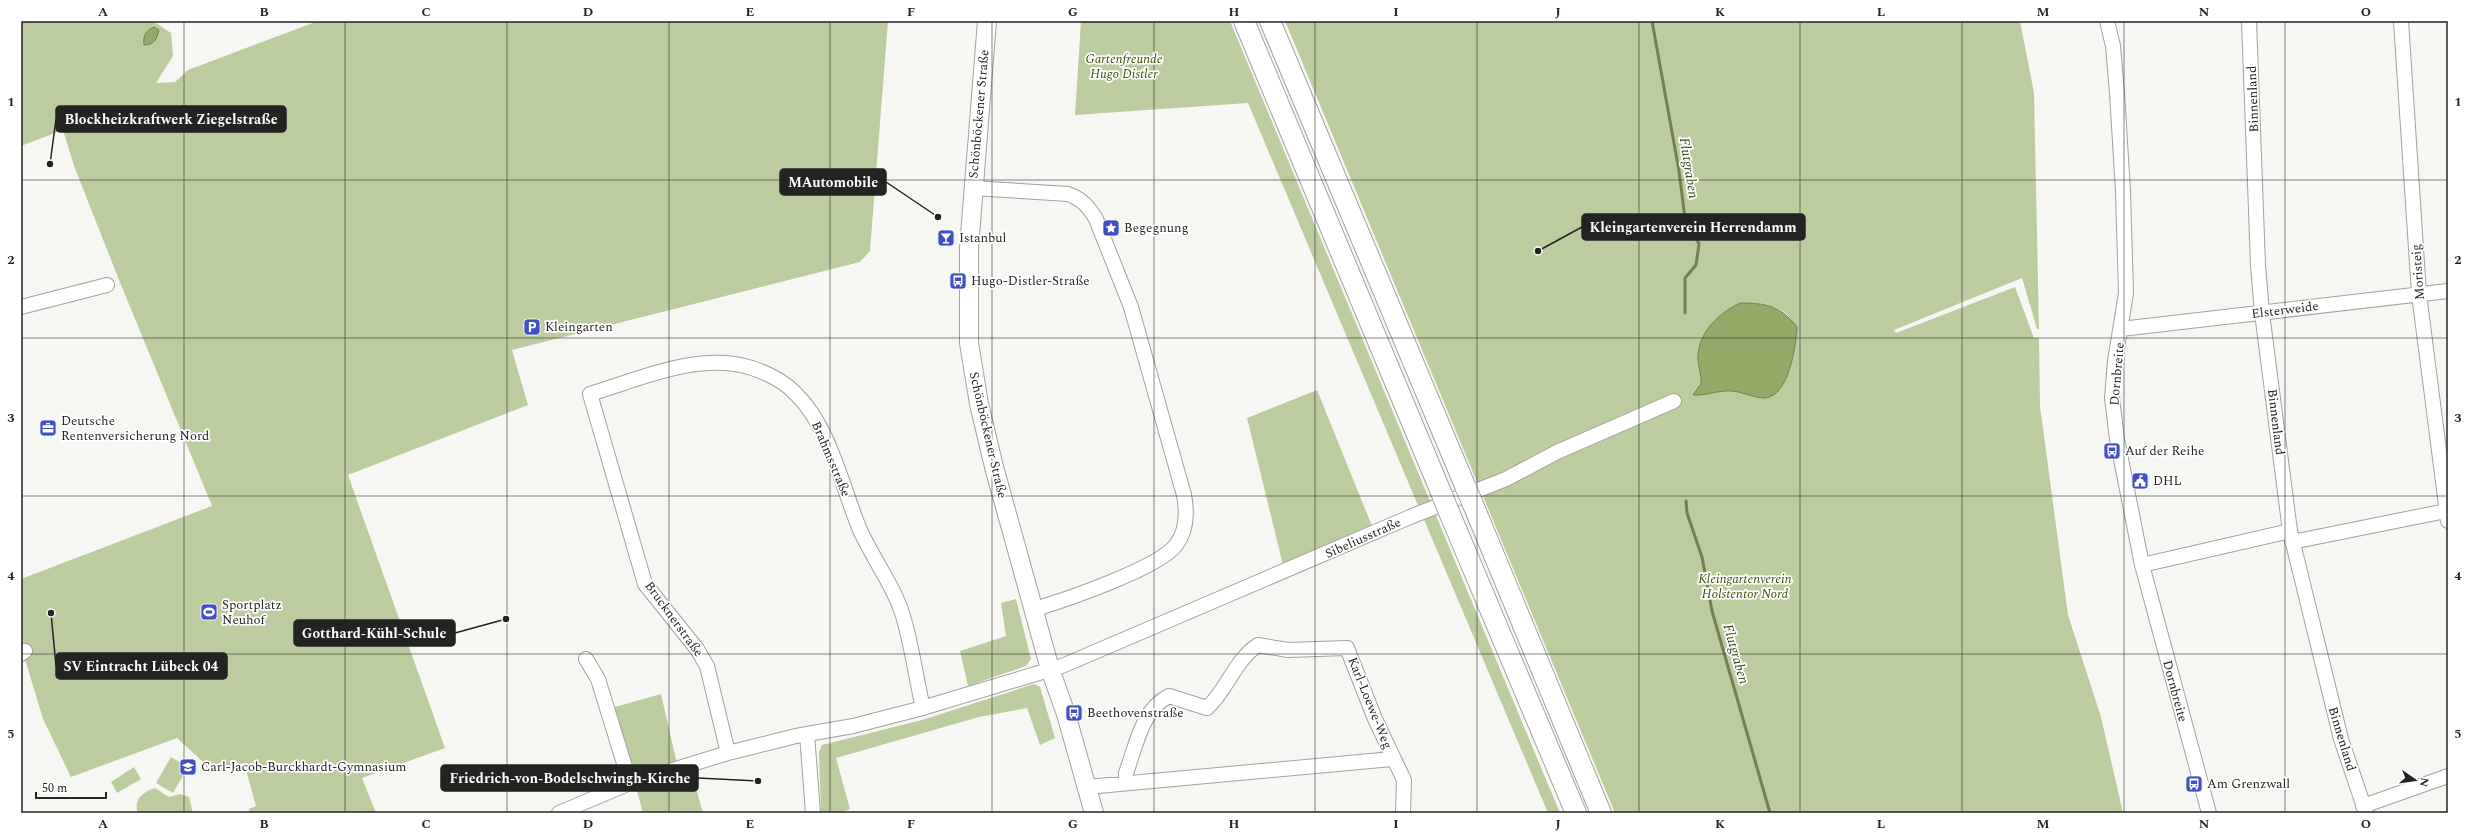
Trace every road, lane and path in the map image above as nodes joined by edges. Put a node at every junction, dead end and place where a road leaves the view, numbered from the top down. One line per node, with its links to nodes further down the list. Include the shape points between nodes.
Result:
1 (987, 21): 7 (main road, Schönböckener Straße)
2 (1244, 21): 36 (highway)
3 (1270, 21): 37 (highway)
4 (2107, 21): 13 (street, Dornbreite, via 2116,85 2123,191 2126,293)
5 (2249, 21): 12 (street, Binnenland)
6 (2401, 21): 10 (street, Moristeig)
7 (973, 188): 20 (main road, Schönböckener Straße, via 967,281 969,343 979,404 992,457); 20 (street, via 1068,194 1079,197 1088,206 1096,219 1136,322 1187,510 1176,545 1162,557 1107,584)
8 (107, 285): 11 (street)
9 (2448, 291): 10 (street, Elsterweide)
10 (2419, 294): 12 (street, Elsterweide); 16 (street, Moristeig)
11 (21, 307)
12 (2262, 313): 13 (street, Elsterweide); 18 (street, Binnenland)
13 (2121, 329): 19 (street, Dornbreite, via 2112,398 2118,443)
14 (590, 394): 23 (street, Brahmsstraße, via 710,362 752,368 782,383 796,394 820,426 860,530 896,596 903,616); 25 (street, Brucknerstraße, via 645,584 697,649 707,666)
15 (1674, 401): 22 (street, Sibeliusstraße, via 1557,452 1506,479)
16 (2447, 496): 17 (street, Moristeig)
17 (2447, 516): 18 (street)
18 (2291, 537): 19 (street); 31 (street, Binnenland, via 2339,732)
19 (2142, 565): 38 (street, Dornbreite)
20 (1035, 609): 22 (main road, Schönböckener Straße)
21 (586, 659): 29 (street, via 598,679)
22 (1050, 669): 23 (street); 30 (main road, Schönböckener Straße)
23 (923, 708): 24 (street, via 853,726)
24 (807, 734): 25 (street); 33 (street)
25 (728, 753): 29 (street)
26 (1392, 759): 28 (street, Karl-Loewe-Weg); 28 (street, Karl-Loewe-Weg, via 1347,648 1288,650 1258,645 1249,651 1217,700 1207,708 1169,696 1158,701 1149,711 1126,773); 35 (street, Karl-Loewe-Weg, via 1404,780)
27 (2448, 776): 31 (street)
28 (1126, 782): 30 (street, Karl-Loewe-Weg)
29 (630, 783): 32 (street)
30 (1087, 787): 34 (main road, Schönböckener Straße)
31 (2365, 809)
32 (559, 813)
33 (813, 813)
34 (1094, 813)
35 (1403, 813)
36 (1576, 813)
37 (1601, 813)
38 (2209, 813)

